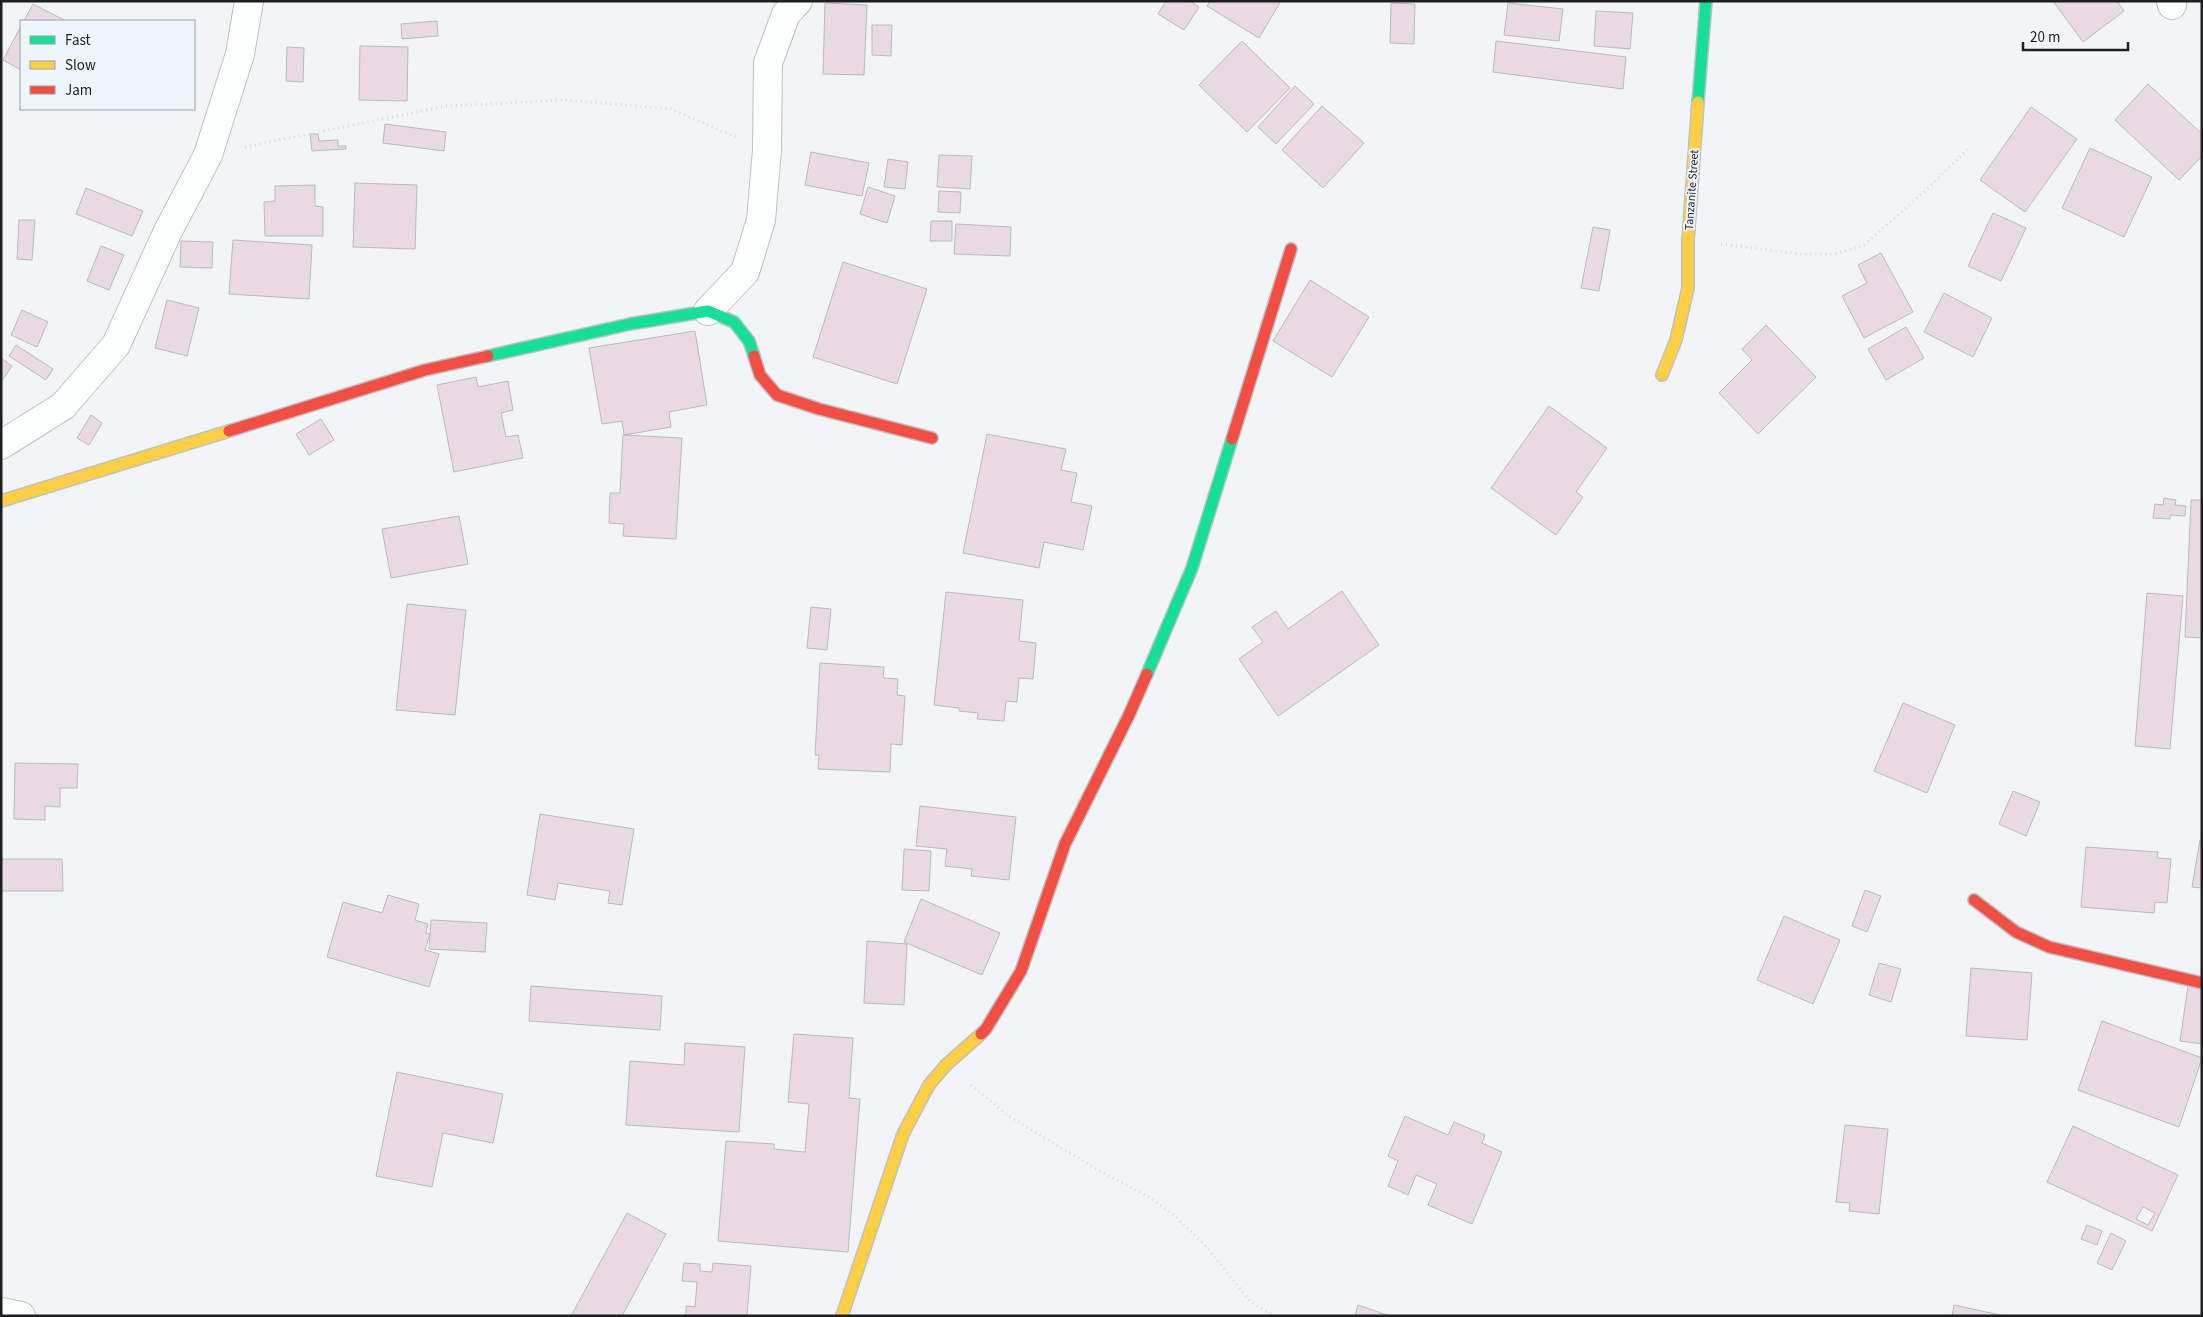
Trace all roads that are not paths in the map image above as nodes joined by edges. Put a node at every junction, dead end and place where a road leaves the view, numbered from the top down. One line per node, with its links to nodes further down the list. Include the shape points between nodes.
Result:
1 (249, 1): 8 (street, via 240,54 208,154 168,231 116,345 63,406)
2 (798, 1): 5 (street, via 786,14 768,63 767,150 761,220 746,272)
3 (1706, 1): 6 (street, Tanzanite Street, via 1688,240 1688,288 1676,340)
4 (1291, 249): 14 (street, via 1192,568 1129,715 1065,844 1021,971 986,1029 946,1064 929,1085 903,1134)
5 (708, 311): 7 (street, via 734,322 749,341 760,375 777,395); 9 (street, via 630,324 425,370)
6 (1662, 375)
7 (932, 438)
8 (1, 444)
9 (1, 501)
10 (1974, 900): 11 (street, via 2016,932 2049,947)
11 (2202, 983)
12 (1, 1312): 13 (street)
13 (21, 1316)
14 (842, 1316)

